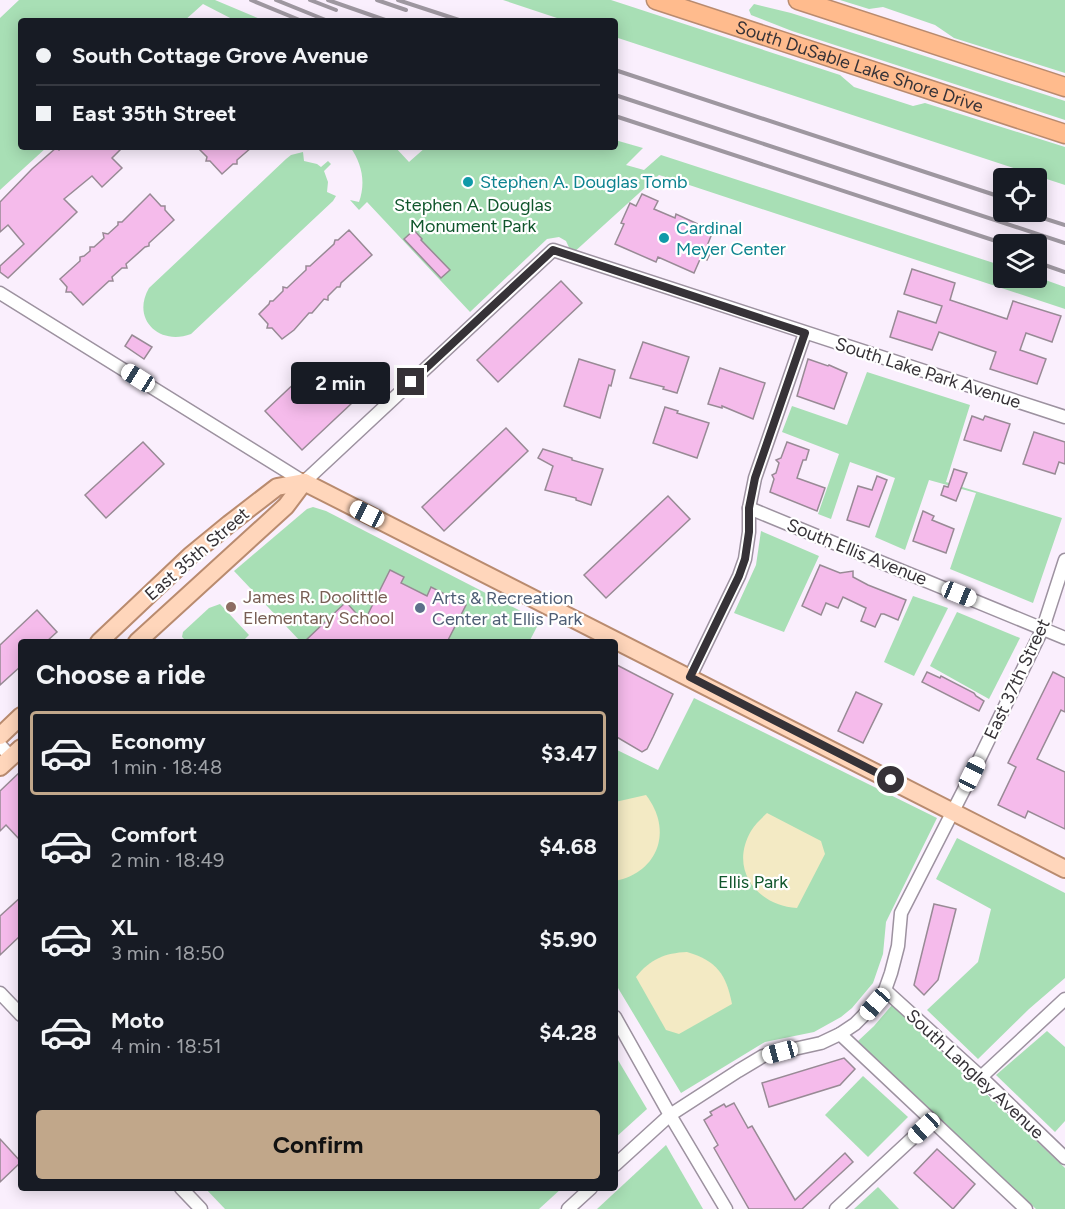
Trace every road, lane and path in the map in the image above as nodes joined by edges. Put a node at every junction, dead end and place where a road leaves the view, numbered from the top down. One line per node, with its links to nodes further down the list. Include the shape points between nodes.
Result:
1 (656, 0): 4 (highway, South DuSable Lake Shore Drive)
2 (798, 0): 3 (highway)
3 (1065, 87)
4 (1065, 134)
5 (553, 250): 7 (street, South Lake Park Avenue); 9 (street, East 35th Street)
6 (0, 293): 9 (street)
7 (805, 333): 8 (street, South Lake Park Avenue); 10 (street, via 755,478)
8 (1065, 417)
9 (304, 482): 14 (main road, East 35th Street, via 277,487 229,524); 15 (main road, East 35th Street, via 286,506); 16 (main road)
10 (749, 508): 12 (street, South Ellis Avenue); 18 (street, via 745,559)
11 (1065, 560): 12 (street, East 37th Street)
12 (1043, 628): 13 (street, South Ellis Avenue); 21 (street, East 37th Street)
13 (1065, 638)
14 (102, 639)
15 (139, 639)
16 (615, 639)
17 (618, 641): 18 (main road)
18 (690, 677): 21 (main road)
19 (18, 719): 20 (main road)
20 (0, 736)
21 (953, 812): 22 (main road); 23 (street, East 37th Street, via 901,913 898,946)
22 (1065, 869)
23 (885, 990): 28 (street, East 37th Street, via 866,1014); 29 (street, South Langley Avenue)
24 (0, 993): 26 (street)
25 (1065, 999): 29 (street)
26 (18, 1012)
27 (618, 1022): 30 (street)
28 (840, 1034): 30 (street, East 37th Street, via 821,1043 763,1056); 31 (street)
29 (981, 1077): 32 (street, South Langley Avenue)
30 (670, 1115): 33 (street, East 37th Street); 38 (street)
31 (931, 1121): 39 (street); 40 (street)
32 (1065, 1158)
33 (618, 1162)
34 (184, 1191): 36 (street)
35 (588, 1191): 37 (street)
36 (201, 1209)
37 (568, 1209)
38 (726, 1209)
39 (836, 1209)
40 (1026, 1209)

